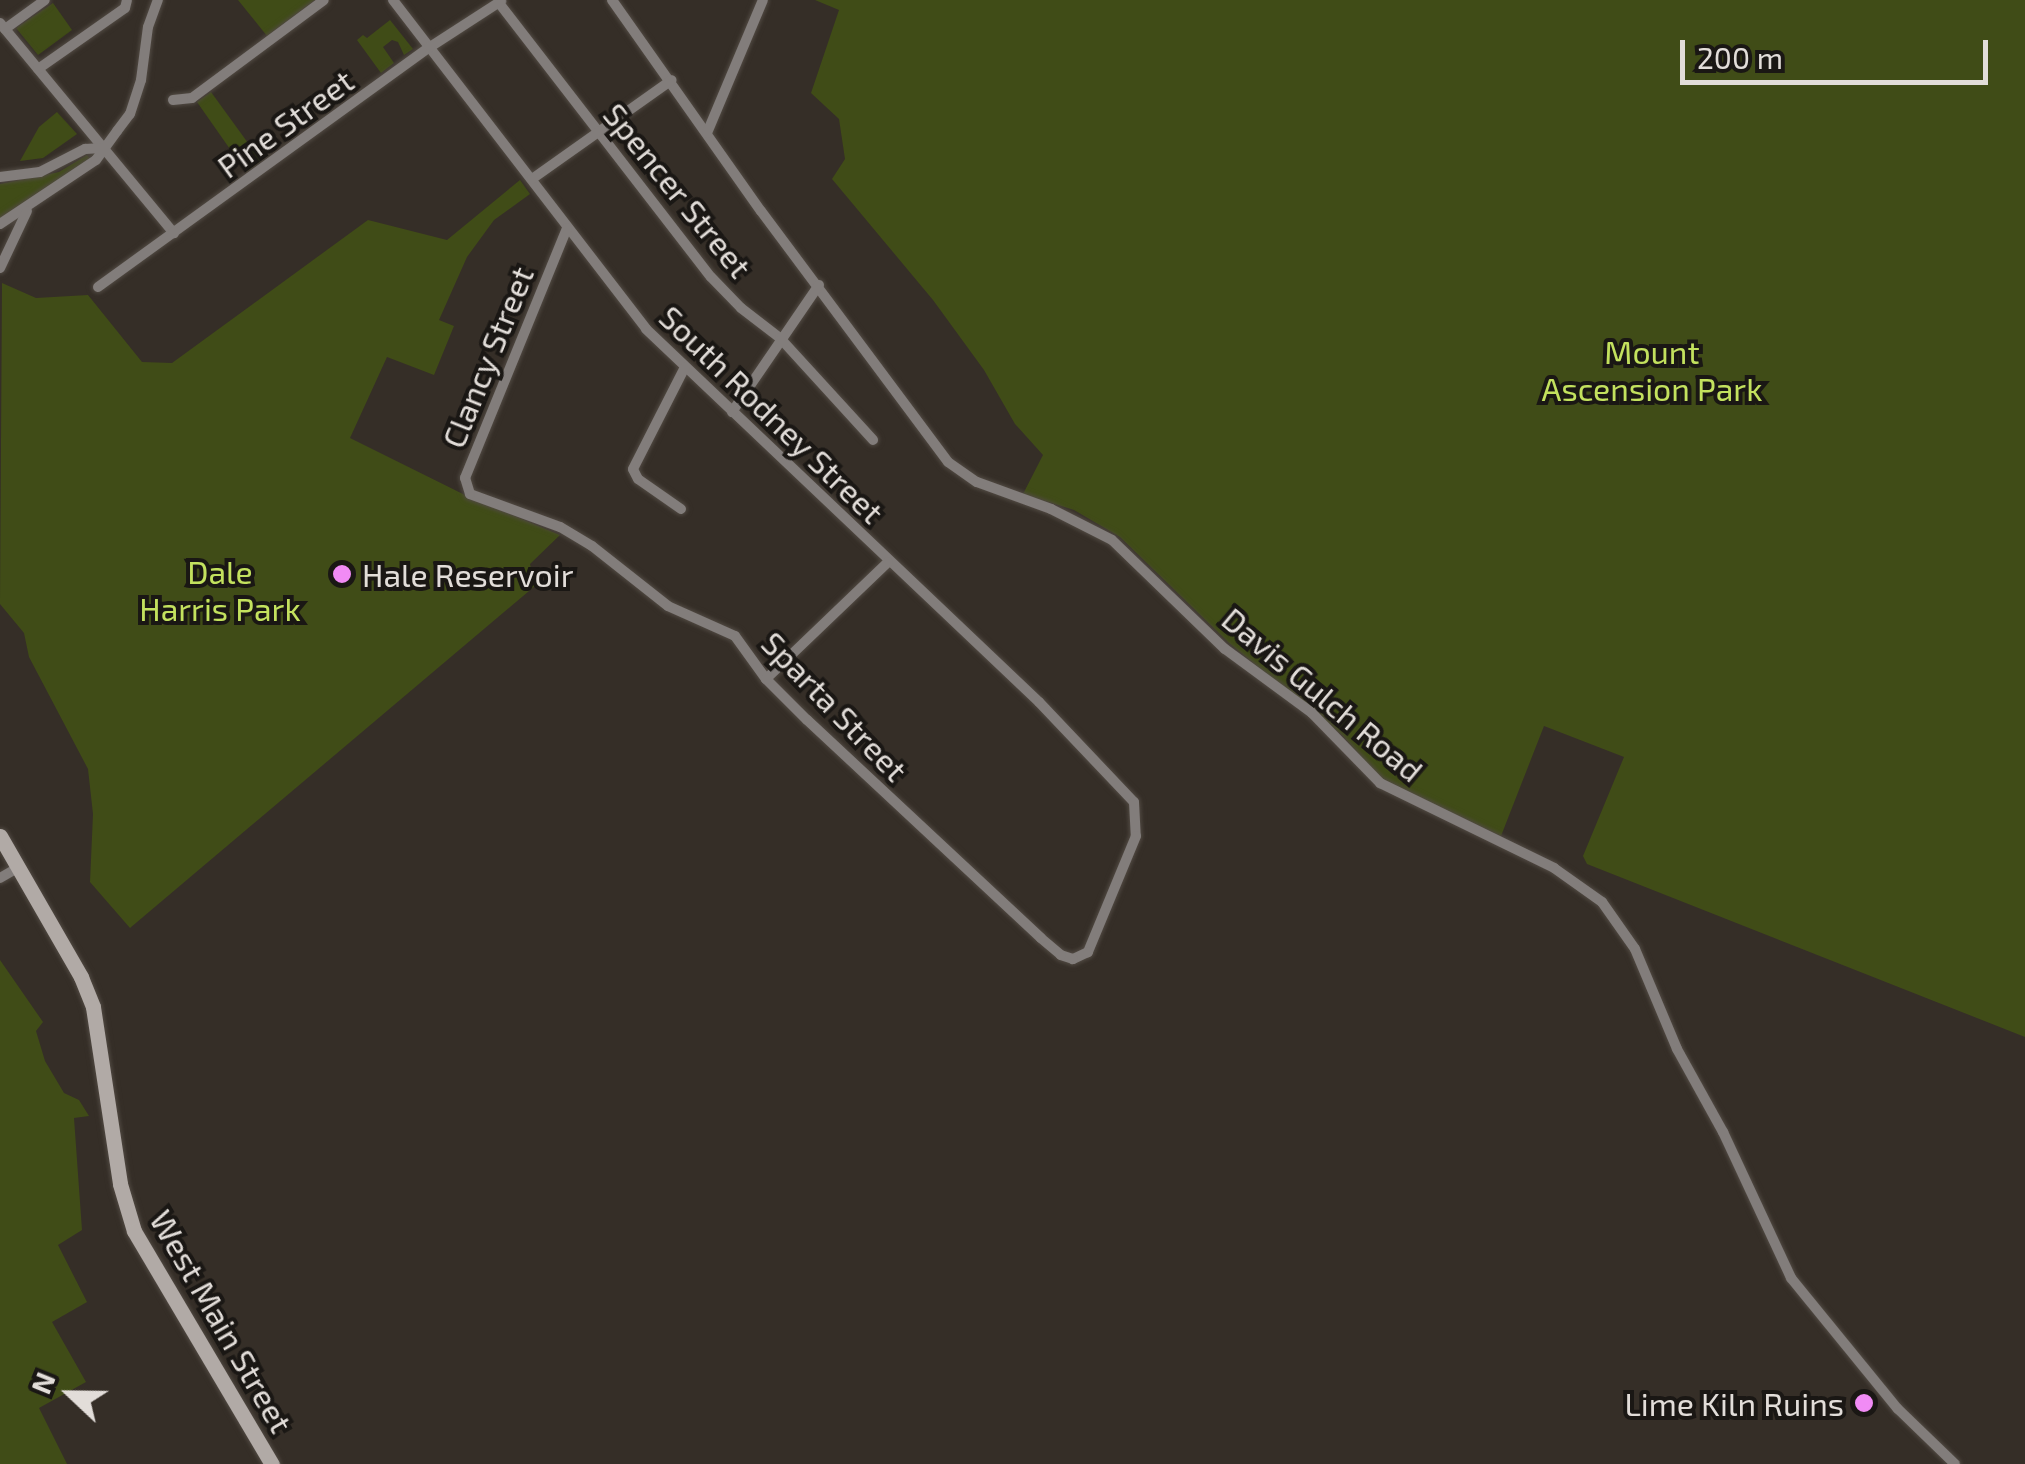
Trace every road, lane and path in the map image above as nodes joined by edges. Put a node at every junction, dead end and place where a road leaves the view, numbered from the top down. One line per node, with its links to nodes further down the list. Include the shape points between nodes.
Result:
1 (45, 0): 9 (street)
2 (158, 0): 16 (street, via 130,114)
3 (324, 0): 13 (street, via 192,98)
4 (393, 0): 10 (street, South Rodney Street)
5 (763, 0): 15 (street)
6 (500, 1): 10 (street, Pine Street); 14 (street, Spencer Street)
7 (618, 2): 12 (street, Davis Gulch Road)
8 (126, 4): 11 (street)
9 (3, 26): 11 (street)
10 (430, 47): 18 (street, South Rodney Street); 22 (street, Pine Street)
11 (38, 69): 16 (street)
12 (672, 80): 14 (street); 15 (street, Davis Gulch Road)
13 (173, 100)
14 (598, 131): 18 (street); 26 (street, Spencer Street, via 711,276)
15 (707, 133): 24 (street, Davis Gulch Road)
16 (102, 148): 17 (street, via 84,149 40,172); 19 (street, via 96,160); 22 (street)
17 (0, 177)
18 (532, 179): 21 (street, South Rodney Street)
19 (28, 209): 20 (street); 23 (street)
20 (0, 224)
21 (568, 228): 27 (street, South Rodney Street, via 646,329); 30 (street, Clancy Street, via 465,478 470,494)
22 (174, 233): 25 (street, Pine Street)
23 (0, 268)
24 (819, 285): 26 (street); 39 (street, Davis Gulch Road, via 956,469 1112,540 1225,649 1312,714 1380,783 1554,868 1602,902 1650,978 1677,1049 1724,1132 1791,1278 1898,1408)
25 (98, 287)
26 (780, 338): 28 (street); 29 (street, Spencer Street)
27 (685, 366): 28 (street, South Rodney Street); 31 (street, via 633,469)
28 (732, 412): 32 (street, South Rodney Street)
29 (873, 440)
30 (482, 498): 33 (street, Sparta Street, via 560,527 668,606 734,636)
31 (681, 509)
32 (888, 562): 33 (street); 37 (street, South Rodney Street, via 1134,802 1136,836 1088,952)
33 (766, 679): 37 (street, Sparta Street, via 926,835 1060,956)
34 (0, 836): 35 (street, West Main Street)
35 (17, 868): 36 (street); 38 (street, West Main Street, via 93,1007 120,1184 134,1231)
36 (0, 878)
37 (1073, 959)
38 (272, 1464)
39 (1955, 1464)

